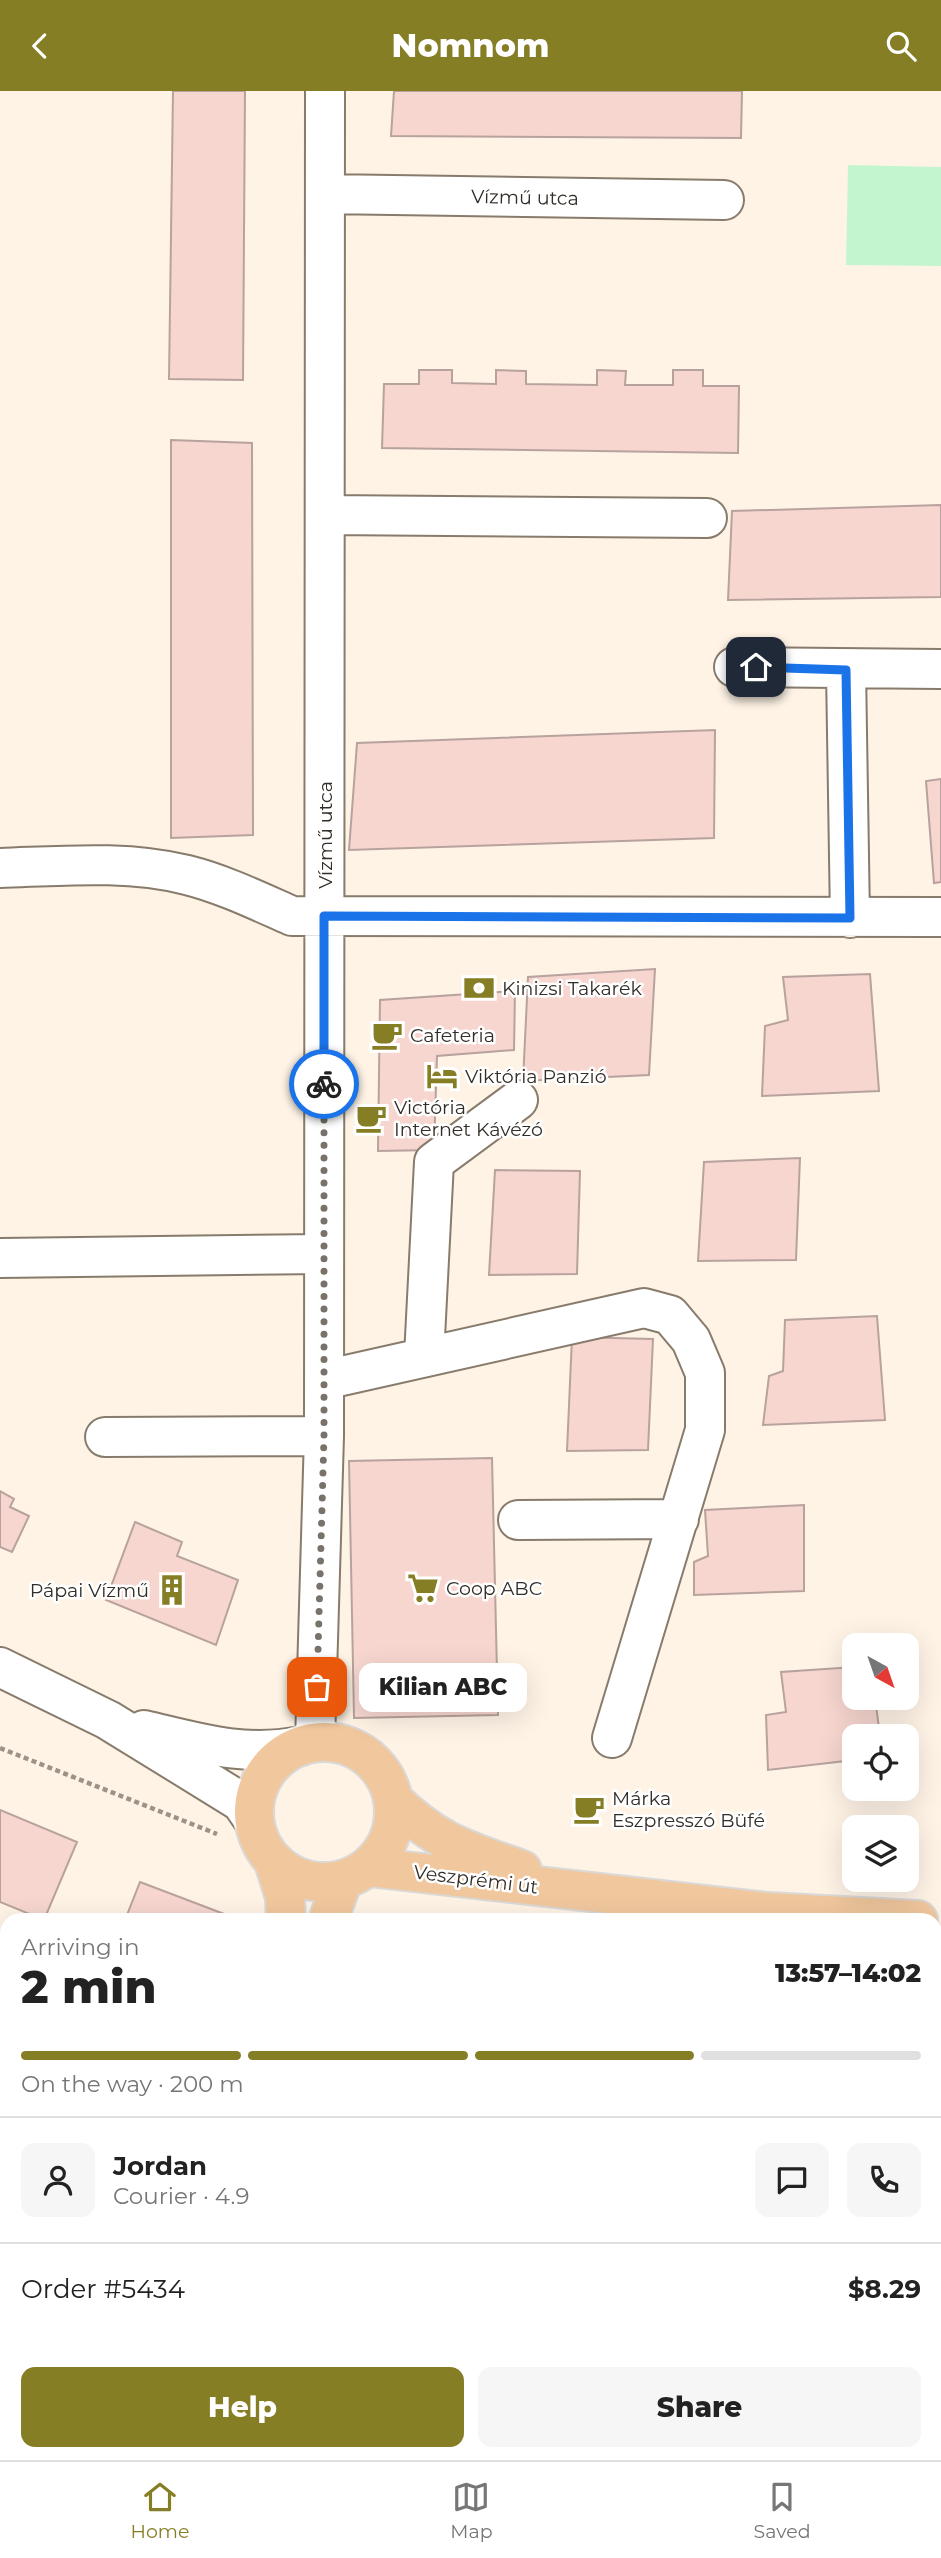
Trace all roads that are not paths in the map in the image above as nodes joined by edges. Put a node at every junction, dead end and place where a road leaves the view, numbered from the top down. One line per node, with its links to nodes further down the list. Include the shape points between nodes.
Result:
1 (326, 91): 2 (street, Vízmű utca)
2 (325, 194): 3 (street, Vízmű utca); 4 (street, Vízmű utca)
3 (724, 201)
4 (327, 515): 5 (street); 10 (street, Vízmű utca)
5 (706, 518)
6 (734, 667): 8 (street)
7 (941, 669): 8 (street)
8 (846, 670): 12 (street)
9 (0, 868): 10 (street, via 152,868 223,887 292,916)
10 (324, 916): 12 (street); 14 (street, Vízmű utca)
11 (941, 917): 12 (street)
12 (850, 918)
13 (518, 1100): 16 (street, via 434,1162)
14 (323, 1254): 15 (street); 17 (street, Vízmű utca)
15 (0, 1258)
16 (424, 1357): 17 (street); 20 (street, via 644,1308 670,1315 691,1340 705,1373 705,1430)
17 (324, 1380): 18 (street, Vízmű utca)
18 (324, 1436): 19 (street); 25 (street, Vízmű utca)
19 (105, 1437)
20 (679, 1519): 21 (street); 24 (street)
21 (518, 1520)
22 (0, 1667): 23 (street)
23 (107, 1720): 25 (street, via 220,1749 269,1752); 27 (street, via 241,1803)
24 (612, 1738)
25 (308, 1744): 26 (main road, via 330,1742 359,1751 382,1772); 27 (main road, via 275,1762 265,1774)
26 (393, 1800): 29 (main road, via 390,1837 378,1858); 30 (main road, Veszprémi út, via 420,1826 453,1846)
27 (240, 1831): 28 (main road, via 257,1836)
28 (274, 1862): 29 (main road, via 299,1878 329,1883); 31 (main road)
29 (356, 1873): 30 (main road, Veszprémi út); 32 (main road)
30 (583, 1892): 33 (main road, Veszprémi út)
31 (286, 1913)
32 (332, 1913)
33 (782, 1913)

